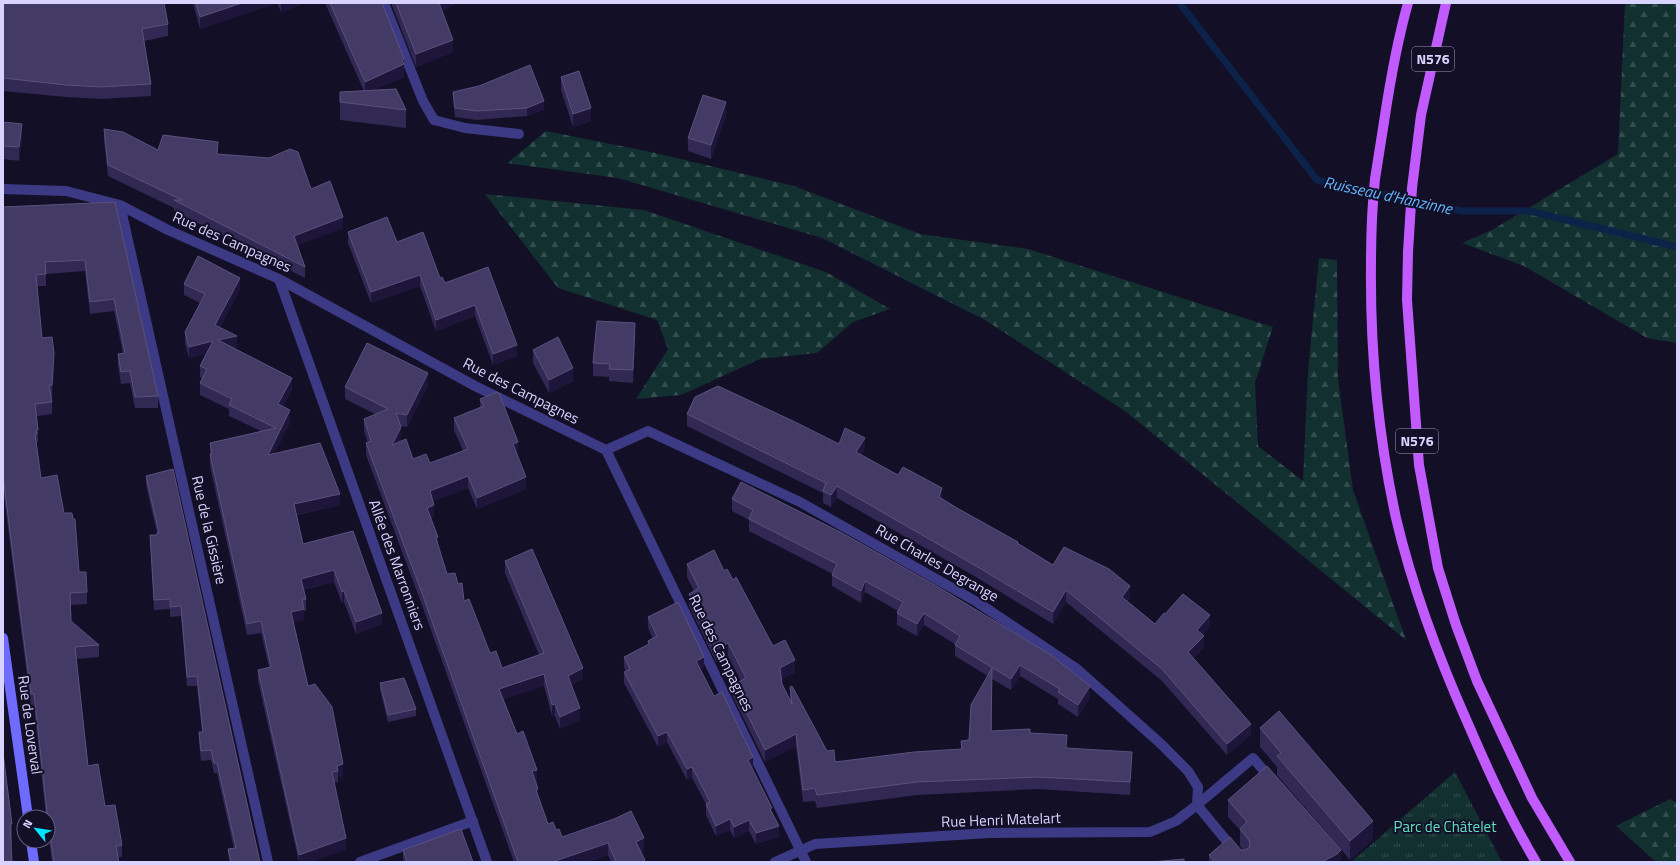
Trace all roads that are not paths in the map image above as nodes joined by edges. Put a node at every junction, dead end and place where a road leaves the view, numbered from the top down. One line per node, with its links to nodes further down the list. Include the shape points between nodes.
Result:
1 (384, 3): 4 (street, via 423,101 434,120 465,128)
2 (1408, 3): 23 (main road, N576, via 1393,65 1375,181 1371,299 1380,426 1396,519 1418,595 1455,695 1497,788)
3 (1446, 3): 24 (main road, N576, via 1421,115 1412,188 1408,252 1412,379 1419,465 1438,568 1477,681 1532,798)
4 (519, 134)
5 (3, 189): 6 (street, Rue des Campagnes, via 66,191)
6 (120, 205): 7 (street, Rue des Campagnes, via 168,230); 17 (street, Rue de la Gissière)
7 (279, 279): 8 (street, Rue des Campagnes, via 475,386); 13 (street, Allée des Marronniers)
8 (606, 450): 11 (street, Rue Charles Degrange, via 648,431 800,502 977,602 1077,668 1160,744 1188,771 1198,787); 15 (street, Rue des Campagnes)
9 (3, 638): 12 (street, Rue de Loverval)
10 (1278, 787): 11 (street, Rue Henri Matelart, via 1253,758)
11 (1197, 805): 15 (street, Rue Henri Matelart, via 1176,822 1150,832 988,833 815,844); 22 (street)
12 (27, 809)
13 (472, 820): 18 (street); 19 (street, Allée des Marronniers)
14 (32, 849): 16 (street)
15 (800, 850): 20 (street, Rue Henri Matelart); 21 (street, Rue des Campagnes)
16 (34, 862)
17 (268, 862)
18 (360, 862)
19 (487, 862)
20 (775, 862)
21 (806, 862)
22 (1244, 862)
23 (1536, 862)
24 (1570, 862)

